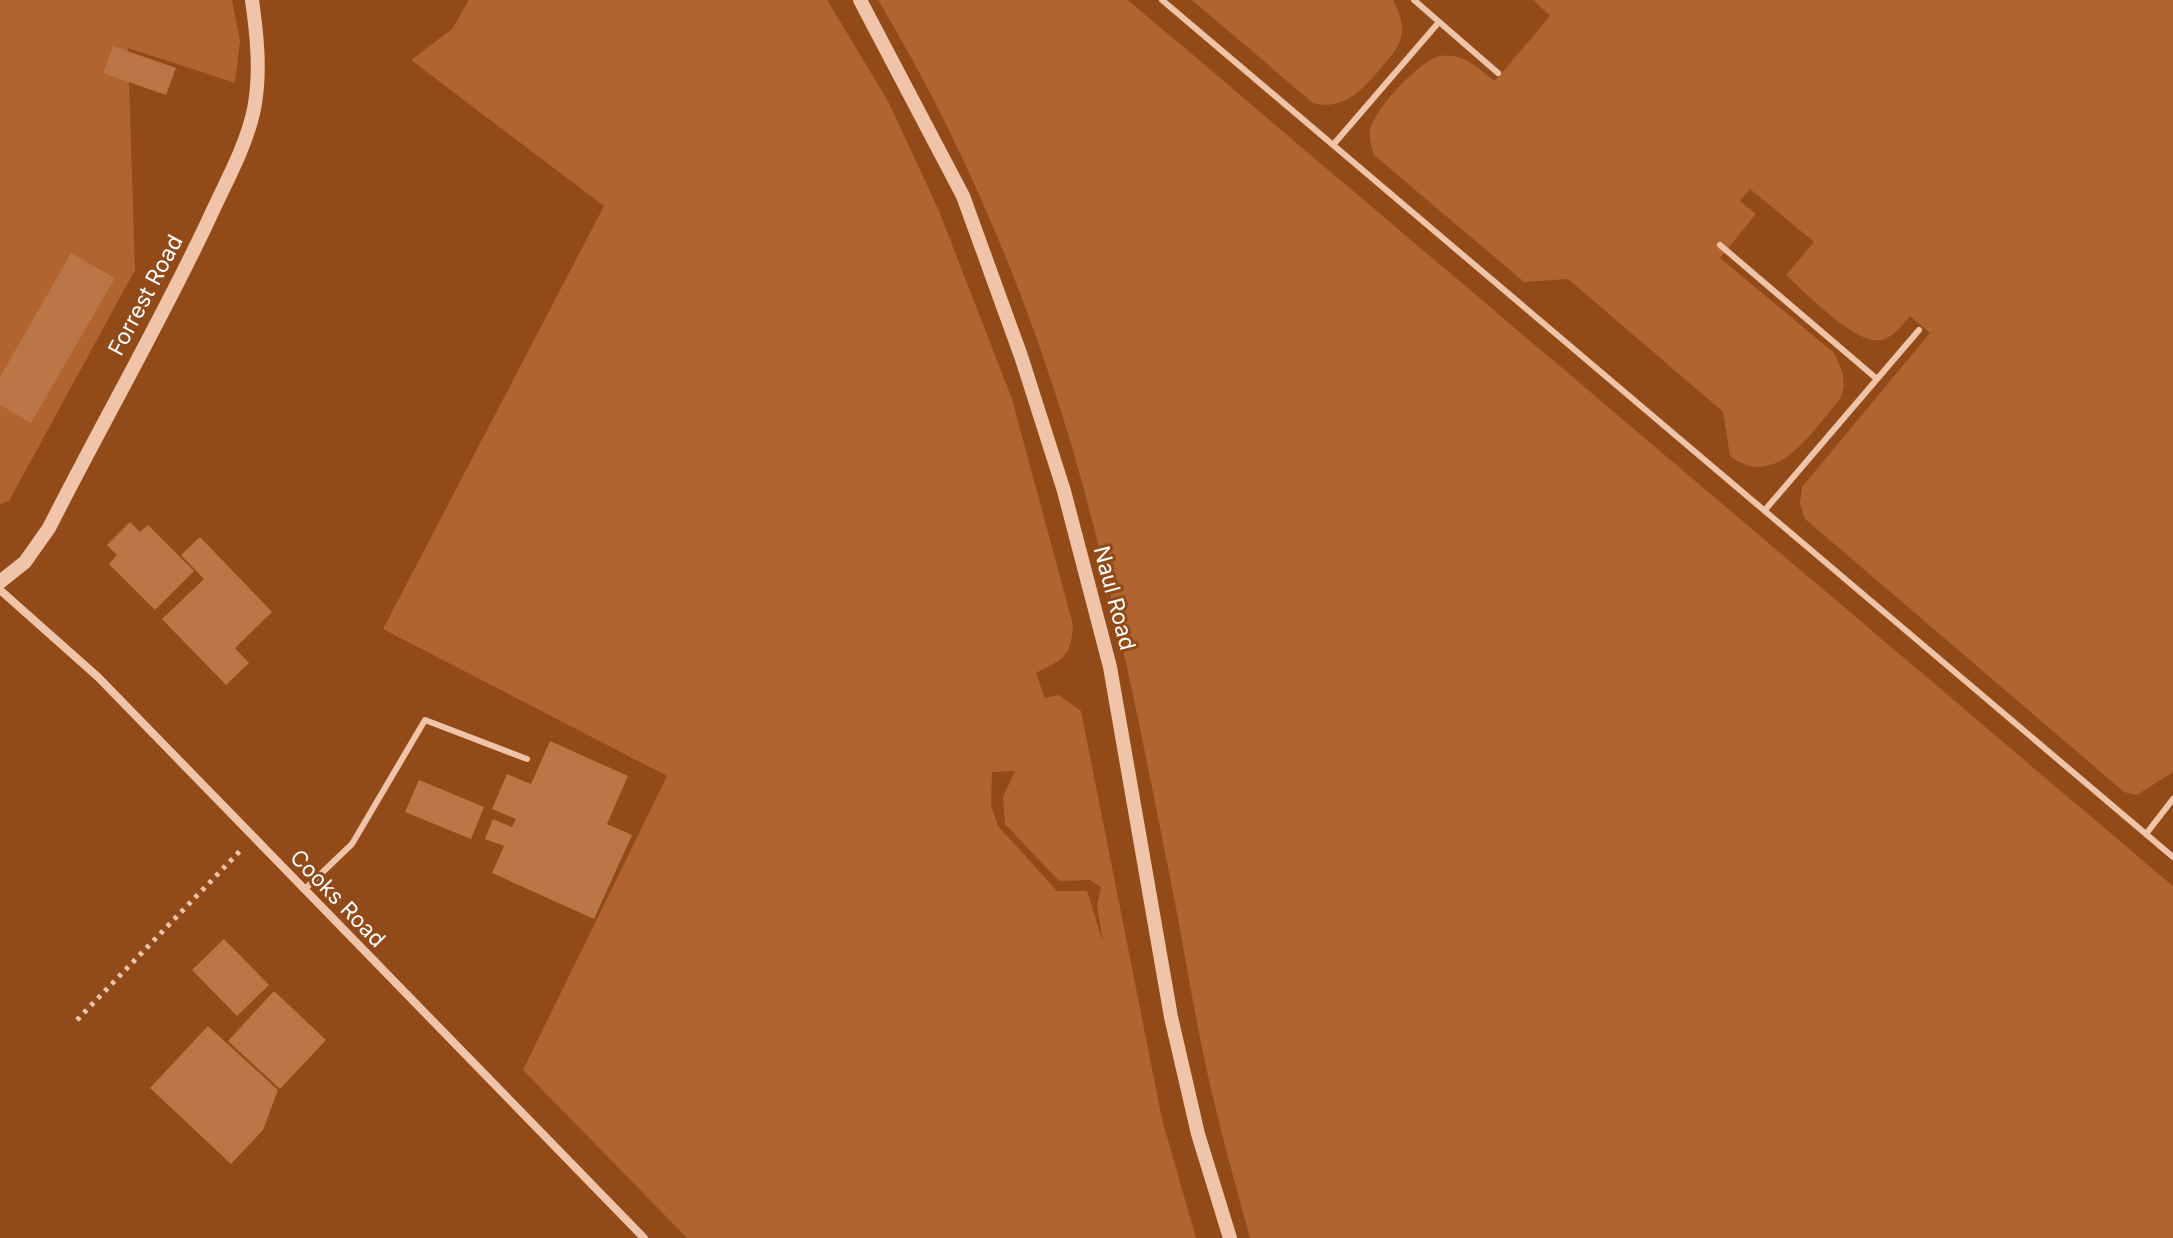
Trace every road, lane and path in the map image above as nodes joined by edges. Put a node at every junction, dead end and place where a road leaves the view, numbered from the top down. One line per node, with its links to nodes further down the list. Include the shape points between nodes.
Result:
1 (252, 0): 12 (street, Forrest Road, via 258,44 255,104 230,173 49,528 25,562)
2 (860, 0): 22 (street, Naul Road, via 963,196 1064,491 1110,667 1171,1017 1198,1134)
3 (1162, 0): 7 (lane)
4 (1414, 0): 5 (lane)
5 (1439, 22): 6 (lane); 7 (lane)
6 (1498, 73)
7 (1333, 145): 11 (lane)
8 (1720, 245): 10 (lane)
9 (1919, 330): 10 (lane)
10 (1877, 379): 11 (lane)
11 (1765, 510): 16 (lane)
12 (0, 582)
13 (0, 590): 17 (street, Cooks Road, via 98,677)
14 (527, 759): 19 (lane, via 425,720 352,844)
15 (2173, 799): 16 (lane)
16 (2146, 834): 18 (lane)
17 (253, 837): 19 (street, Cooks Road); 20 (path)
18 (2173, 857)
19 (305, 889): 21 (street, Cooks Road)
20 (77, 1020)
21 (644, 1238)
22 (1230, 1238)

